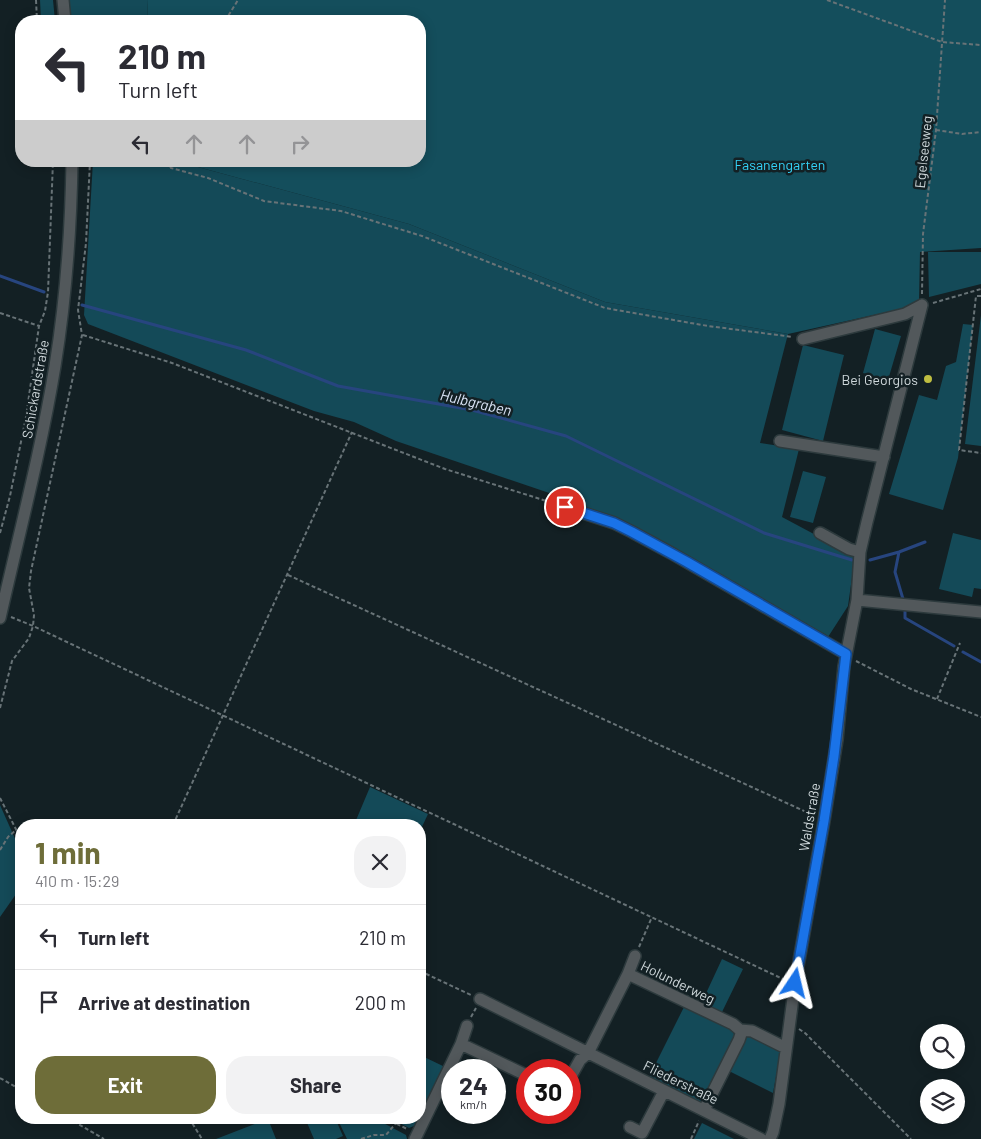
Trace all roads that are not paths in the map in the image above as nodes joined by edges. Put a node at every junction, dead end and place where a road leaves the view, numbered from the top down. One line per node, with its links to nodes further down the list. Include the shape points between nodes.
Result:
1 (63, 0): 2 (street)
2 (64, 15)
3 (72, 167): 12 (street, Schickardstraße, via 67,266 55,365)
4 (803, 339): 6 (street, Waldstraße, via 905,314 922,305)
5 (780, 441): 6 (street)
6 (884, 457): 9 (street, Waldstraße)
7 (565, 507): 13 (street, via 638,531)
8 (820, 534): 9 (street)
9 (860, 552): 10 (street, Waldstraße)
10 (857, 600): 11 (street); 13 (street, Waldstraße)
11 (981, 612)
12 (1, 616)
13 (846, 654): 20 (street, Waldstraße, via 837,740)
14 (635, 956): 15 (street)
15 (628, 974): 18 (street, Holunderweg); 21 (street, Holunderweg)
16 (480, 999): 21 (street, Fliederstraße)
17 (467, 1026): 19 (street)
18 (740, 1030): 20 (street, Holunderweg, via 752,1031); 25 (street, via 739,1040)
19 (461, 1044): 23 (street); 26 (street)
20 (786, 1048): 31 (street, via 779,1104)
21 (588, 1053): 22 (street); 24 (street, Fliederstraße)
22 (581, 1059)
23 (516, 1070)
24 (664, 1091): 25 (street, Fliederstraße); 28 (street, via 642,1133)
25 (704, 1110): 30 (street, Fliederstraße)
26 (426, 1122)
27 (425, 1124): 29 (street)
28 (630, 1127)
29 (419, 1138)
30 (761, 1139)
31 (770, 1139)

